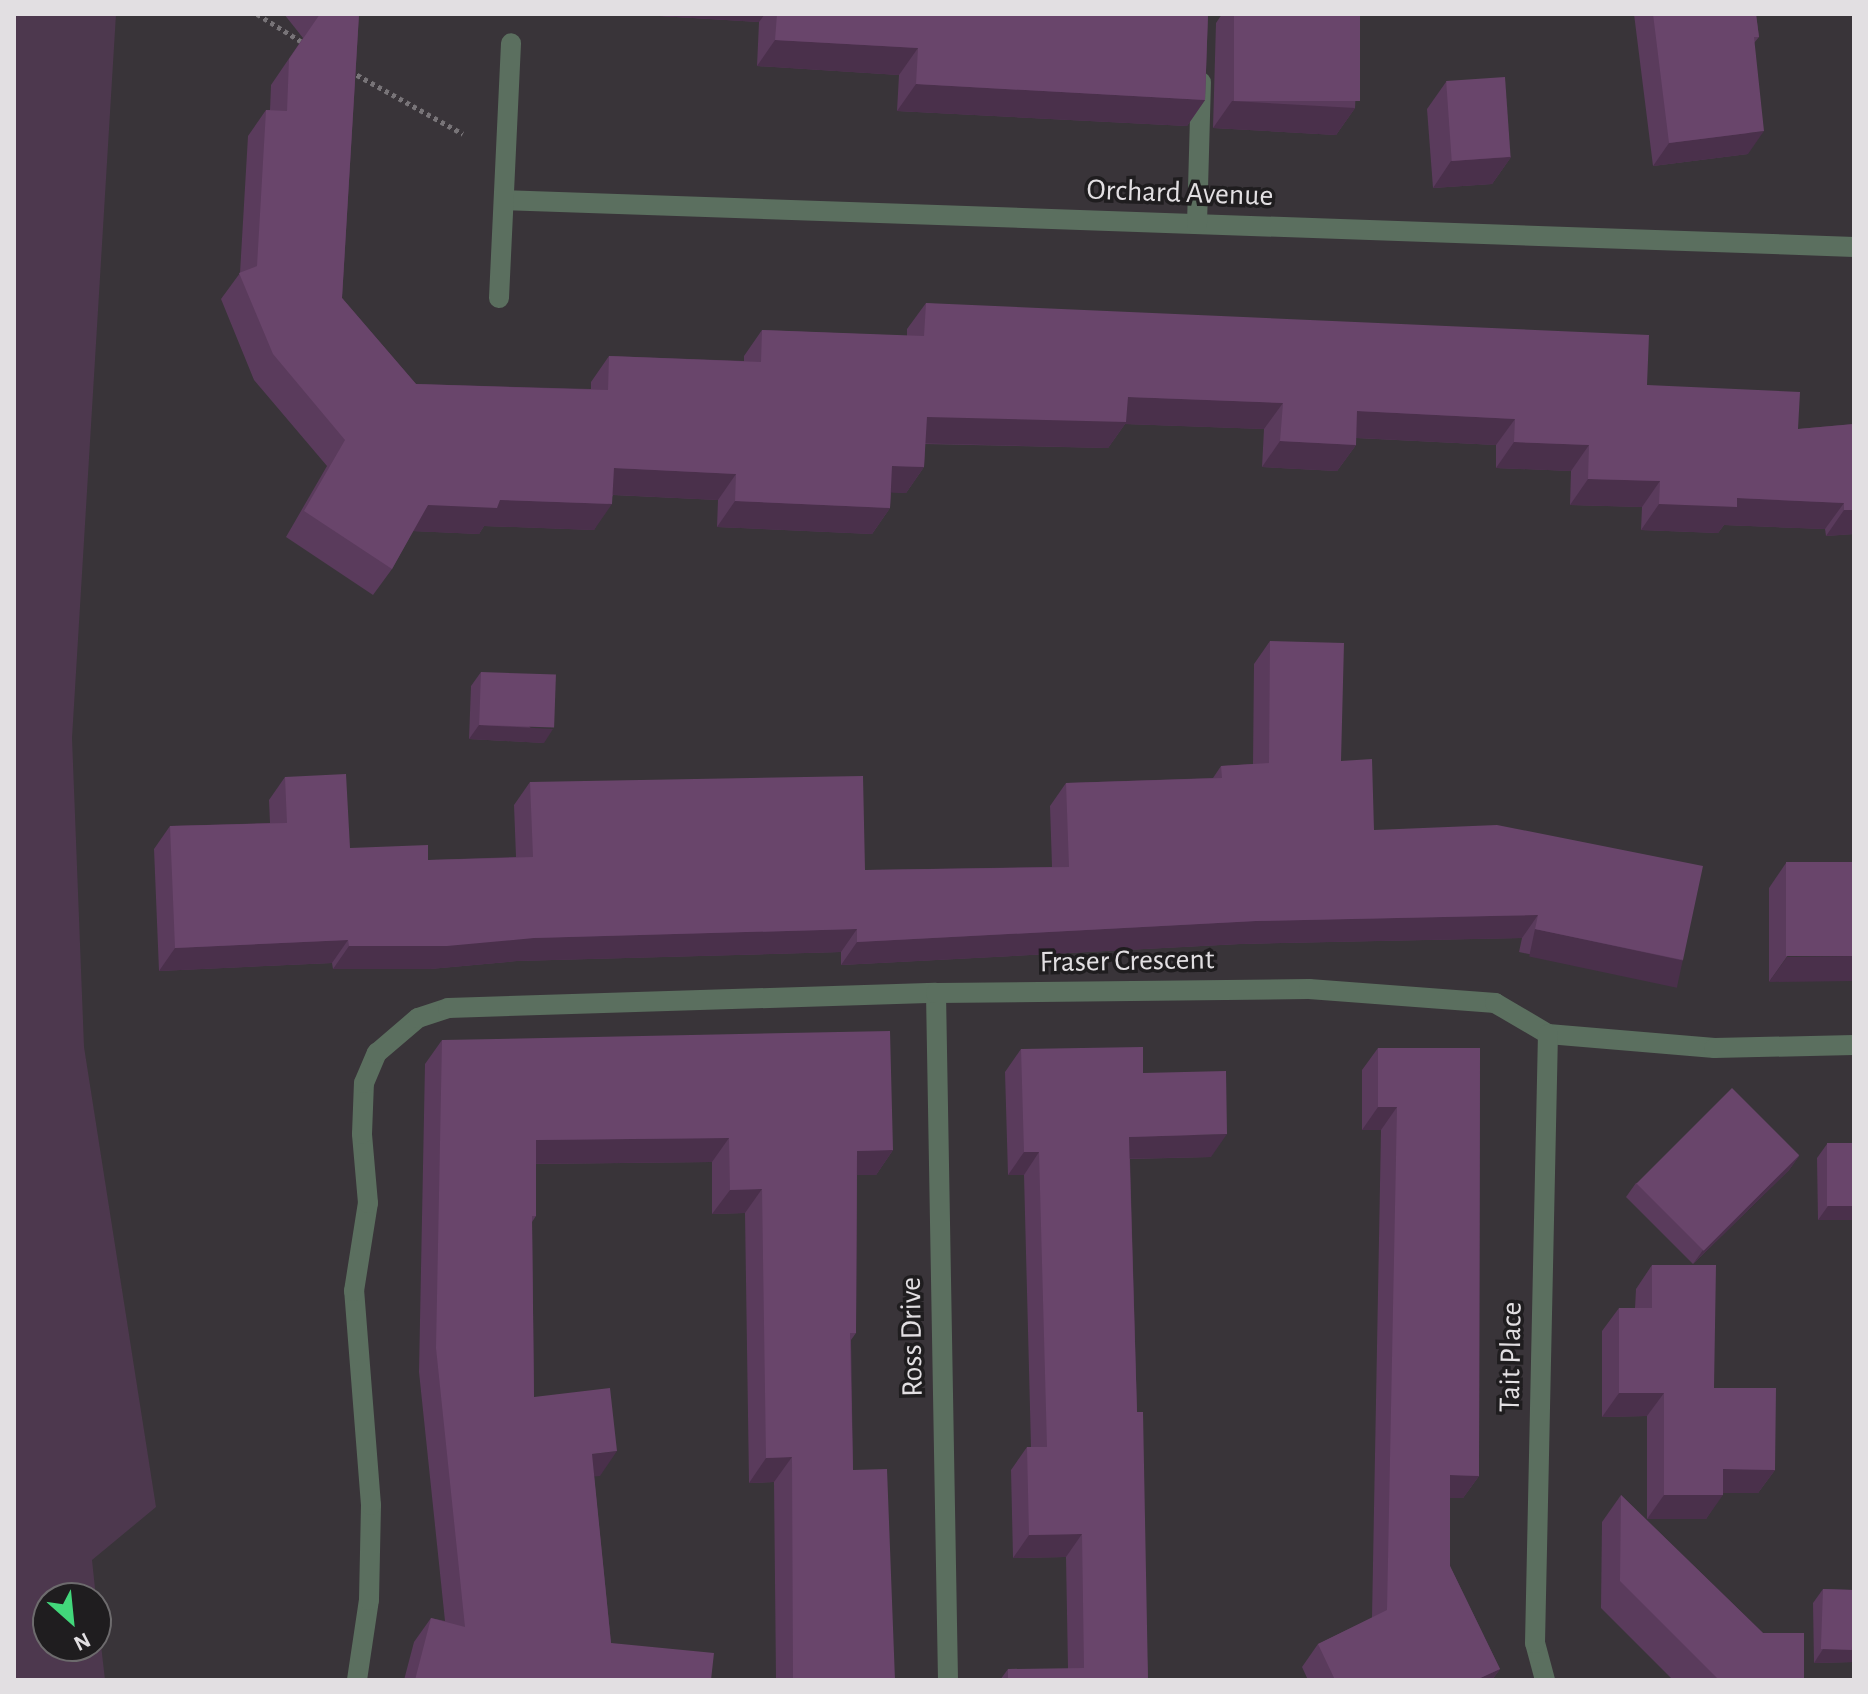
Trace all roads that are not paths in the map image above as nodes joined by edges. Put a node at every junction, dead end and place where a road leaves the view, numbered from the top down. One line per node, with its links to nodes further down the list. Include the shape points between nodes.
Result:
1 (511, 43): 3 (street)
2 (1201, 59): 4 (street)
3 (504, 200): 4 (street, Orchard Avenue); 6 (street)
4 (1197, 224): 5 (street, Orchard Avenue)
5 (1854, 247)
6 (499, 298)
7 (936, 993): 8 (street, Fraser Crescent, via 1309,989 1495,1003); 10 (street, Fraser Crescent, via 448,1008 397,1031 377,1053 364,1083 368,1203 354,1291 371,1505 369,1600); 11 (street, Ross Drive)
8 (1548, 1034): 9 (street, Fraser Crescent, via 1714,1048); 12 (street, Tait Place, via 1535,1643)
9 (1854, 1045)
10 (357, 1680)
11 (948, 1680)
12 (1545, 1680)

